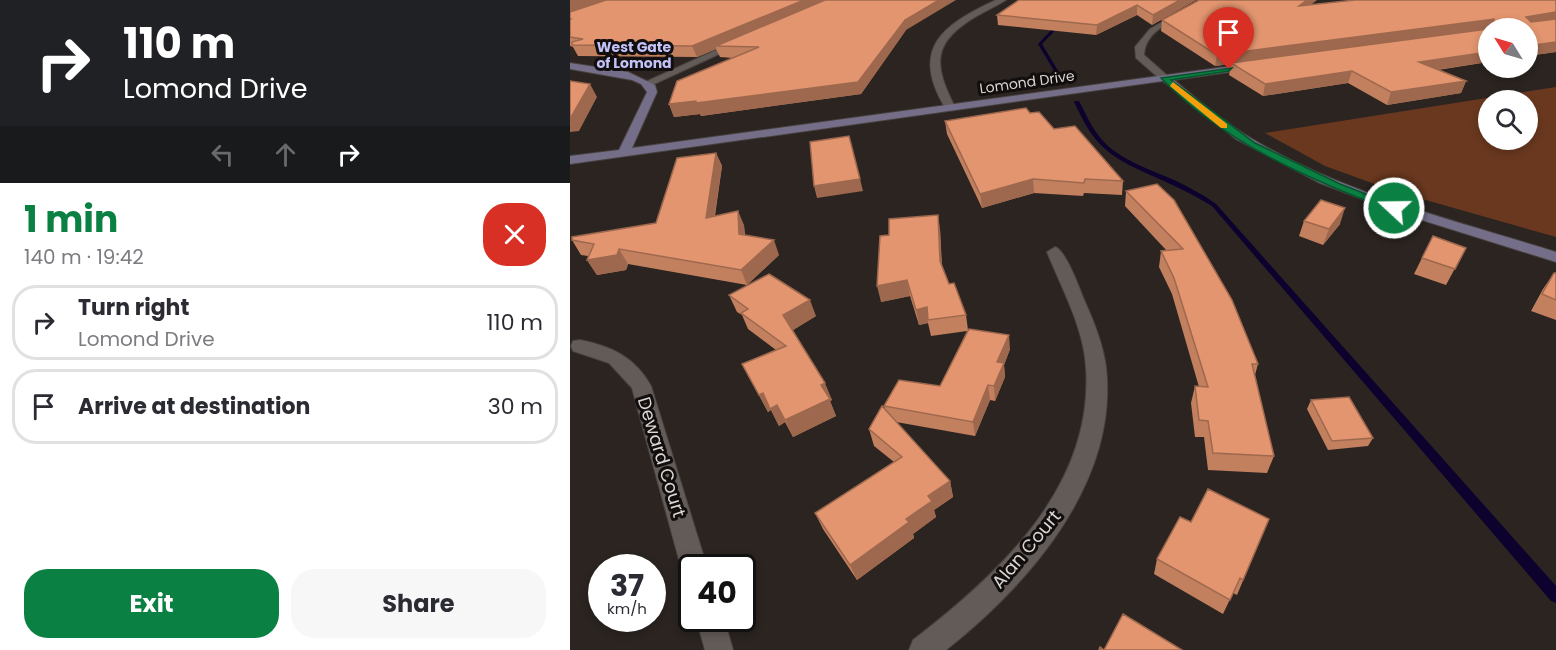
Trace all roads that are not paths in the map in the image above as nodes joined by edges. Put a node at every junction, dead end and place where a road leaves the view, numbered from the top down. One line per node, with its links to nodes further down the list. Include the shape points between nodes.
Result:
1 (1002, 0): 8 (street, via 965,20 946,34 938,47 934,68)
2 (1206, 0): 6 (street, via 1140,42 1138,56)
3 (745, 40): 7 (street)
4 (1264, 64): 6 (street, Lomond Drive)
5 (570, 66): 7 (street)
6 (1165, 78): 8 (street, Lomond Drive); 12 (street, via 1229,130 1293,167 1394,208)
7 (648, 83): 9 (street, via 651,92)
8 (950, 108): 9 (street, Lomond Drive)
9 (624, 152): 10 (street, Lomond Drive)
10 (570, 160)
11 (1055, 252): 17 (street, Alan Court, via 1087,326 1096,367 1098,397 1093,440 1061,507 1031,548 986,597)
12 (1556, 257)
13 (580, 346): 14 (street, Deward Court, via 617,357 641,386)
14 (690, 554)
15 (714, 632): 16 (street)
16 (719, 650)
17 (923, 650)

